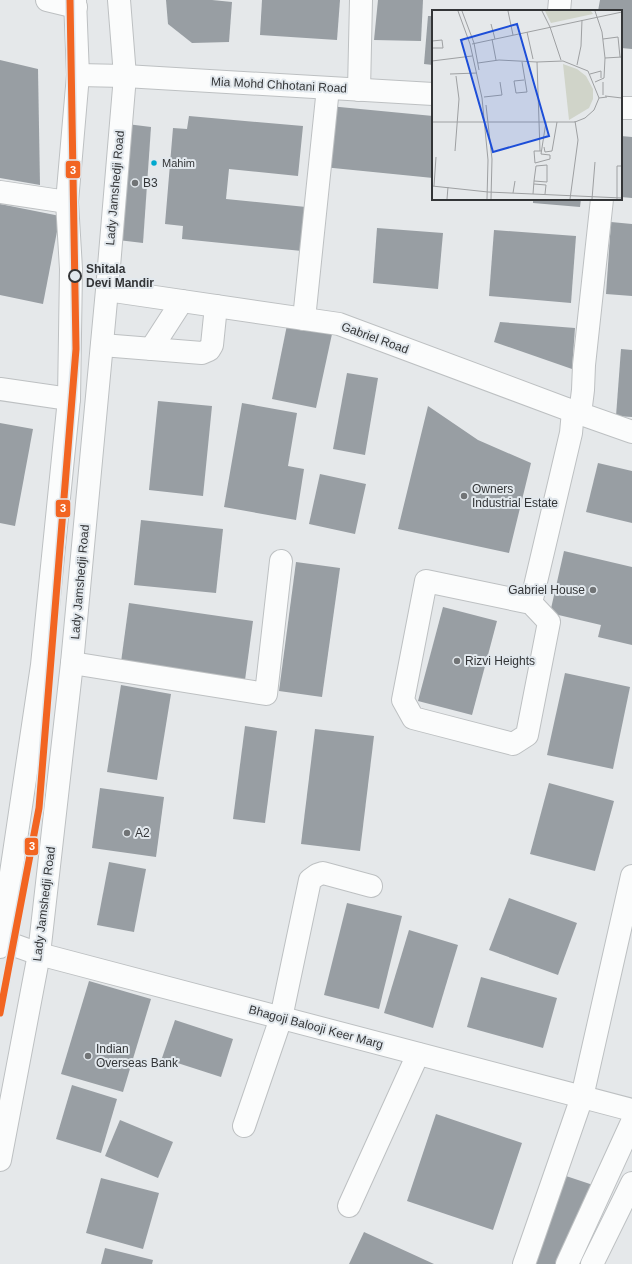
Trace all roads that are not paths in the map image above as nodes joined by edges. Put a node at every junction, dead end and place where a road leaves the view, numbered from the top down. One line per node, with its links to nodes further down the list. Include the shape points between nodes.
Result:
1 (47, 0): 5 (street)
2 (119, 0): 8 (street, Lady Jamshedji Road)
3 (361, 0): 10 (street)
4 (560, 0): 6 (street)
5 (75, 4): 7 (street)
6 (559, 10)
7 (78, 75): 8 (street, Mia Mohd Chhotani Road); 14 (street)
8 (124, 76): 9 (street, Mia Mohd Chhotani Road); 15 (street, Lady Jamshedji Road)
9 (328, 88): 10 (street, Mia Mohd Chhotani Road); 18 (street)
10 (359, 90): 11 (street, Mia Mohd Chhotani Road)
11 (432, 94)
12 (0, 192): 14 (street)
13 (602, 200): 23 (street, via 583,390)
14 (67, 202): 22 (street, via 71,269)
15 (107, 290): 16 (street, Gabriel Road); 19 (street, Lady Jamshedji Road)
16 (182, 301): 17 (street, Gabriel Road); 20 (street)
17 (216, 306): 18 (street, Gabriel Road); 20 (street, via 212,345 209,350 202,353)
18 (304, 319): 23 (street, Gabriel Road, via 339,324)
19 (102, 345): 20 (street); 27 (street, Lady Jamshedji Road)
20 (151, 349)
21 (0, 389): 22 (street)
22 (69, 399): 30 (street, via 42,665)
23 (577, 412): 24 (street, Gabriel Road); 26 (street)
24 (632, 432)
25 (281, 561): 27 (street, via 266,694)
26 (531, 602): 26 (street, via 549,622 527,735 513,744 413,718 403,700 426,582)
27 (72, 663): 31 (street, Lady Jamshedji Road)
28 (632, 876): 34 (street)
29 (371, 886): 32 (street, via 323,873 310,880)
30 (0, 942): 31 (street, Bhagoji Balooji Keer Marg)
31 (39, 954): 32 (street, Bhagoji Balooji Keer Marg); 38 (street, Lady Jamshedji Road)
32 (281, 1018): 33 (street, Bhagoji Balooji Keer Marg); 37 (street)
33 (418, 1054): 34 (street, Bhagoji Balooji Keer Marg); 40 (street)
34 (582, 1097): 35 (street, Bhagoji Balooji Keer Marg); 41 (street)
35 (632, 1110)
36 (632, 1122): 42 (street)
37 (244, 1126)
38 (0, 1160)
39 (632, 1183): 43 (street)
40 (348, 1206)
41 (524, 1264)
42 (568, 1264)
43 (592, 1264)

